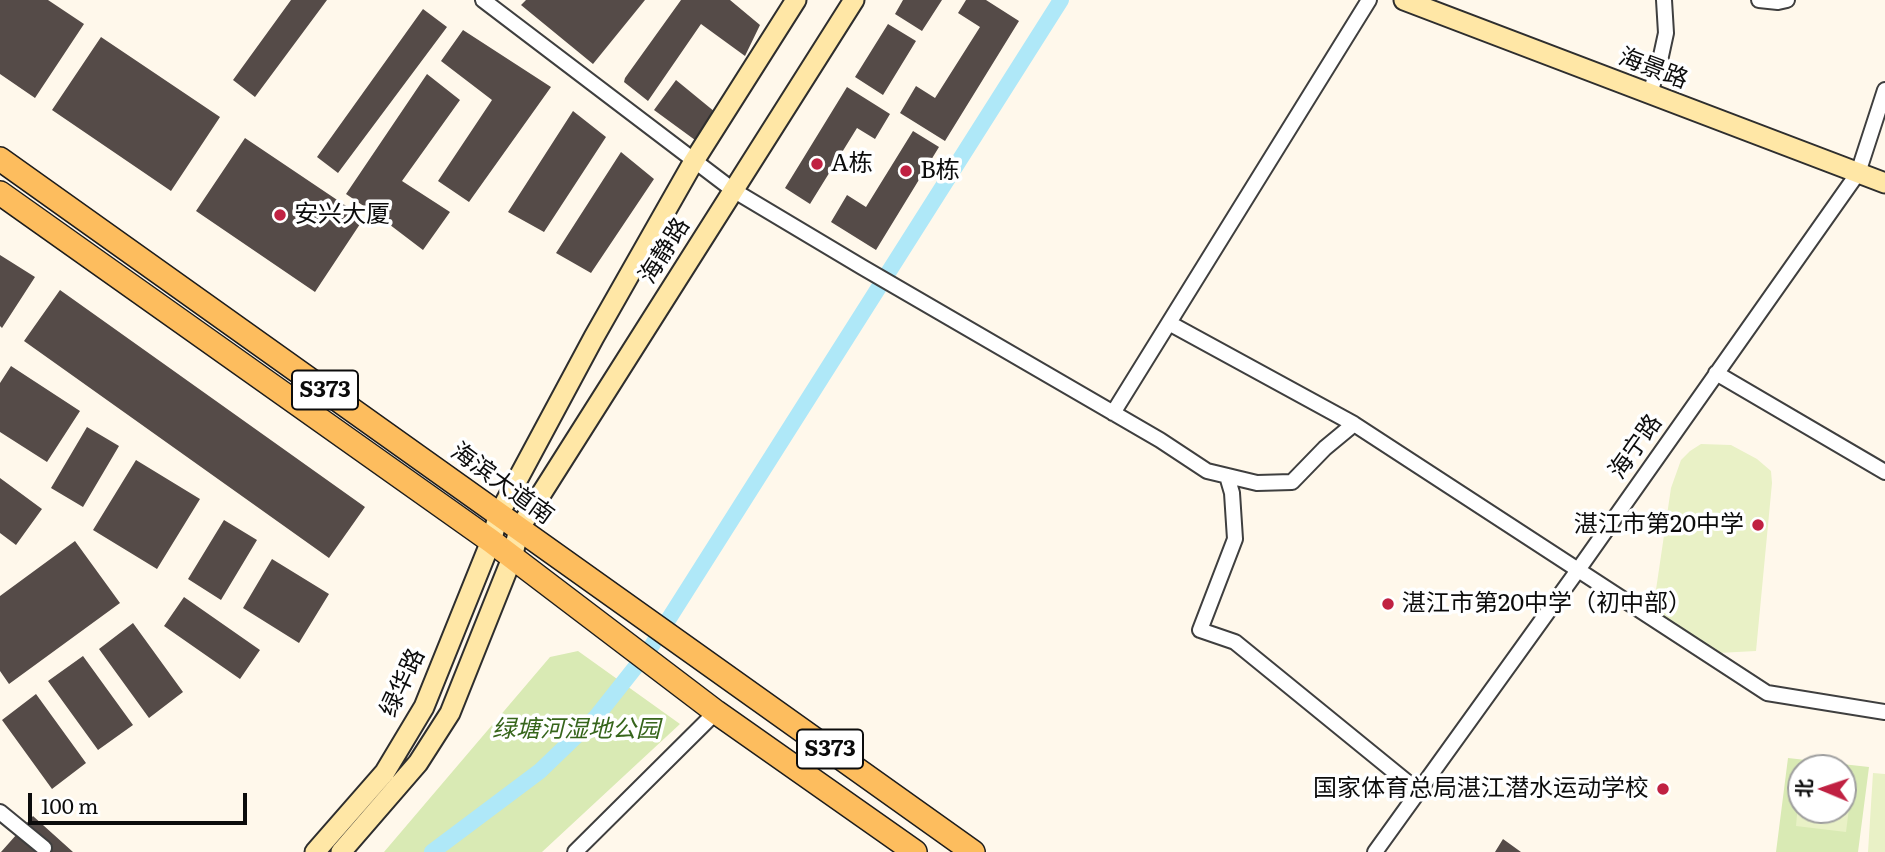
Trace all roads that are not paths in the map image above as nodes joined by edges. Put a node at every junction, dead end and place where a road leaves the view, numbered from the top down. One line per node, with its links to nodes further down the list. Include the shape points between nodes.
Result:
1 (483, 0): 12 (street)
2 (796, 0): 12 (street, 海静路)
3 (853, 0): 15 (street, 海静路)
4 (1369, 0): 17 (street)
5 (1404, 0): 10 (street, 海景路)
6 (1664, 0): 10 (street, via 1666,33)
7 (1759, 0): 8 (street)
8 (1787, 0)
9 (1885, 90): 13 (street, 海宁路)
10 (1650, 94): 13 (street, 海景路)
11 (0, 159): 23 (main road, 海滨大道南 / S373)
12 (694, 161): 15 (street); 23 (street, 海静路)
13 (1858, 173): 14 (street, 海景路); 18 (street, 海宁路)
14 (1885, 183)
15 (733, 190): 19 (street); 24 (street, 海静路)
16 (0, 193): 25 (main road, S373)
17 (1169, 323): 19 (street); 20 (street)
18 (1716, 374): 21 (street); 27 (street, 海宁路)
19 (1113, 413): 22 (street, via 1206,471)
20 (1354, 424): 22 (street, via 1292,482 1257,483); 27 (street)
21 (1885, 472)
22 (1227, 476): 30 (street, via 1235,538 1199,630 1235,642)
23 (499, 514): 24 (main road, 海滨大道南 / S373); 25 (street, 绿华路)
24 (519, 529): 26 (street, 绿华路); 37 (main road, 海滨大道南 / S373)
25 (491, 541): 26 (main road, S373); 33 (street, 绿华路, via 424,707 384,772)
26 (512, 558): 28 (main road, S373); 34 (street, 绿华路, via 450,713 418,763)
27 (1578, 570): 29 (street, via 1767,694); 30 (street, 海宁路)
28 (716, 712): 35 (street); 36 (main road, S373)
29 (1885, 712)
30 (1418, 792): 38 (street, 海宁路)
31 (0, 812): 32 (street)
32 (44, 848)
33 (315, 852)
34 (341, 852)
35 (575, 852)
36 (915, 852)
37 (973, 852)
38 (1375, 852)

